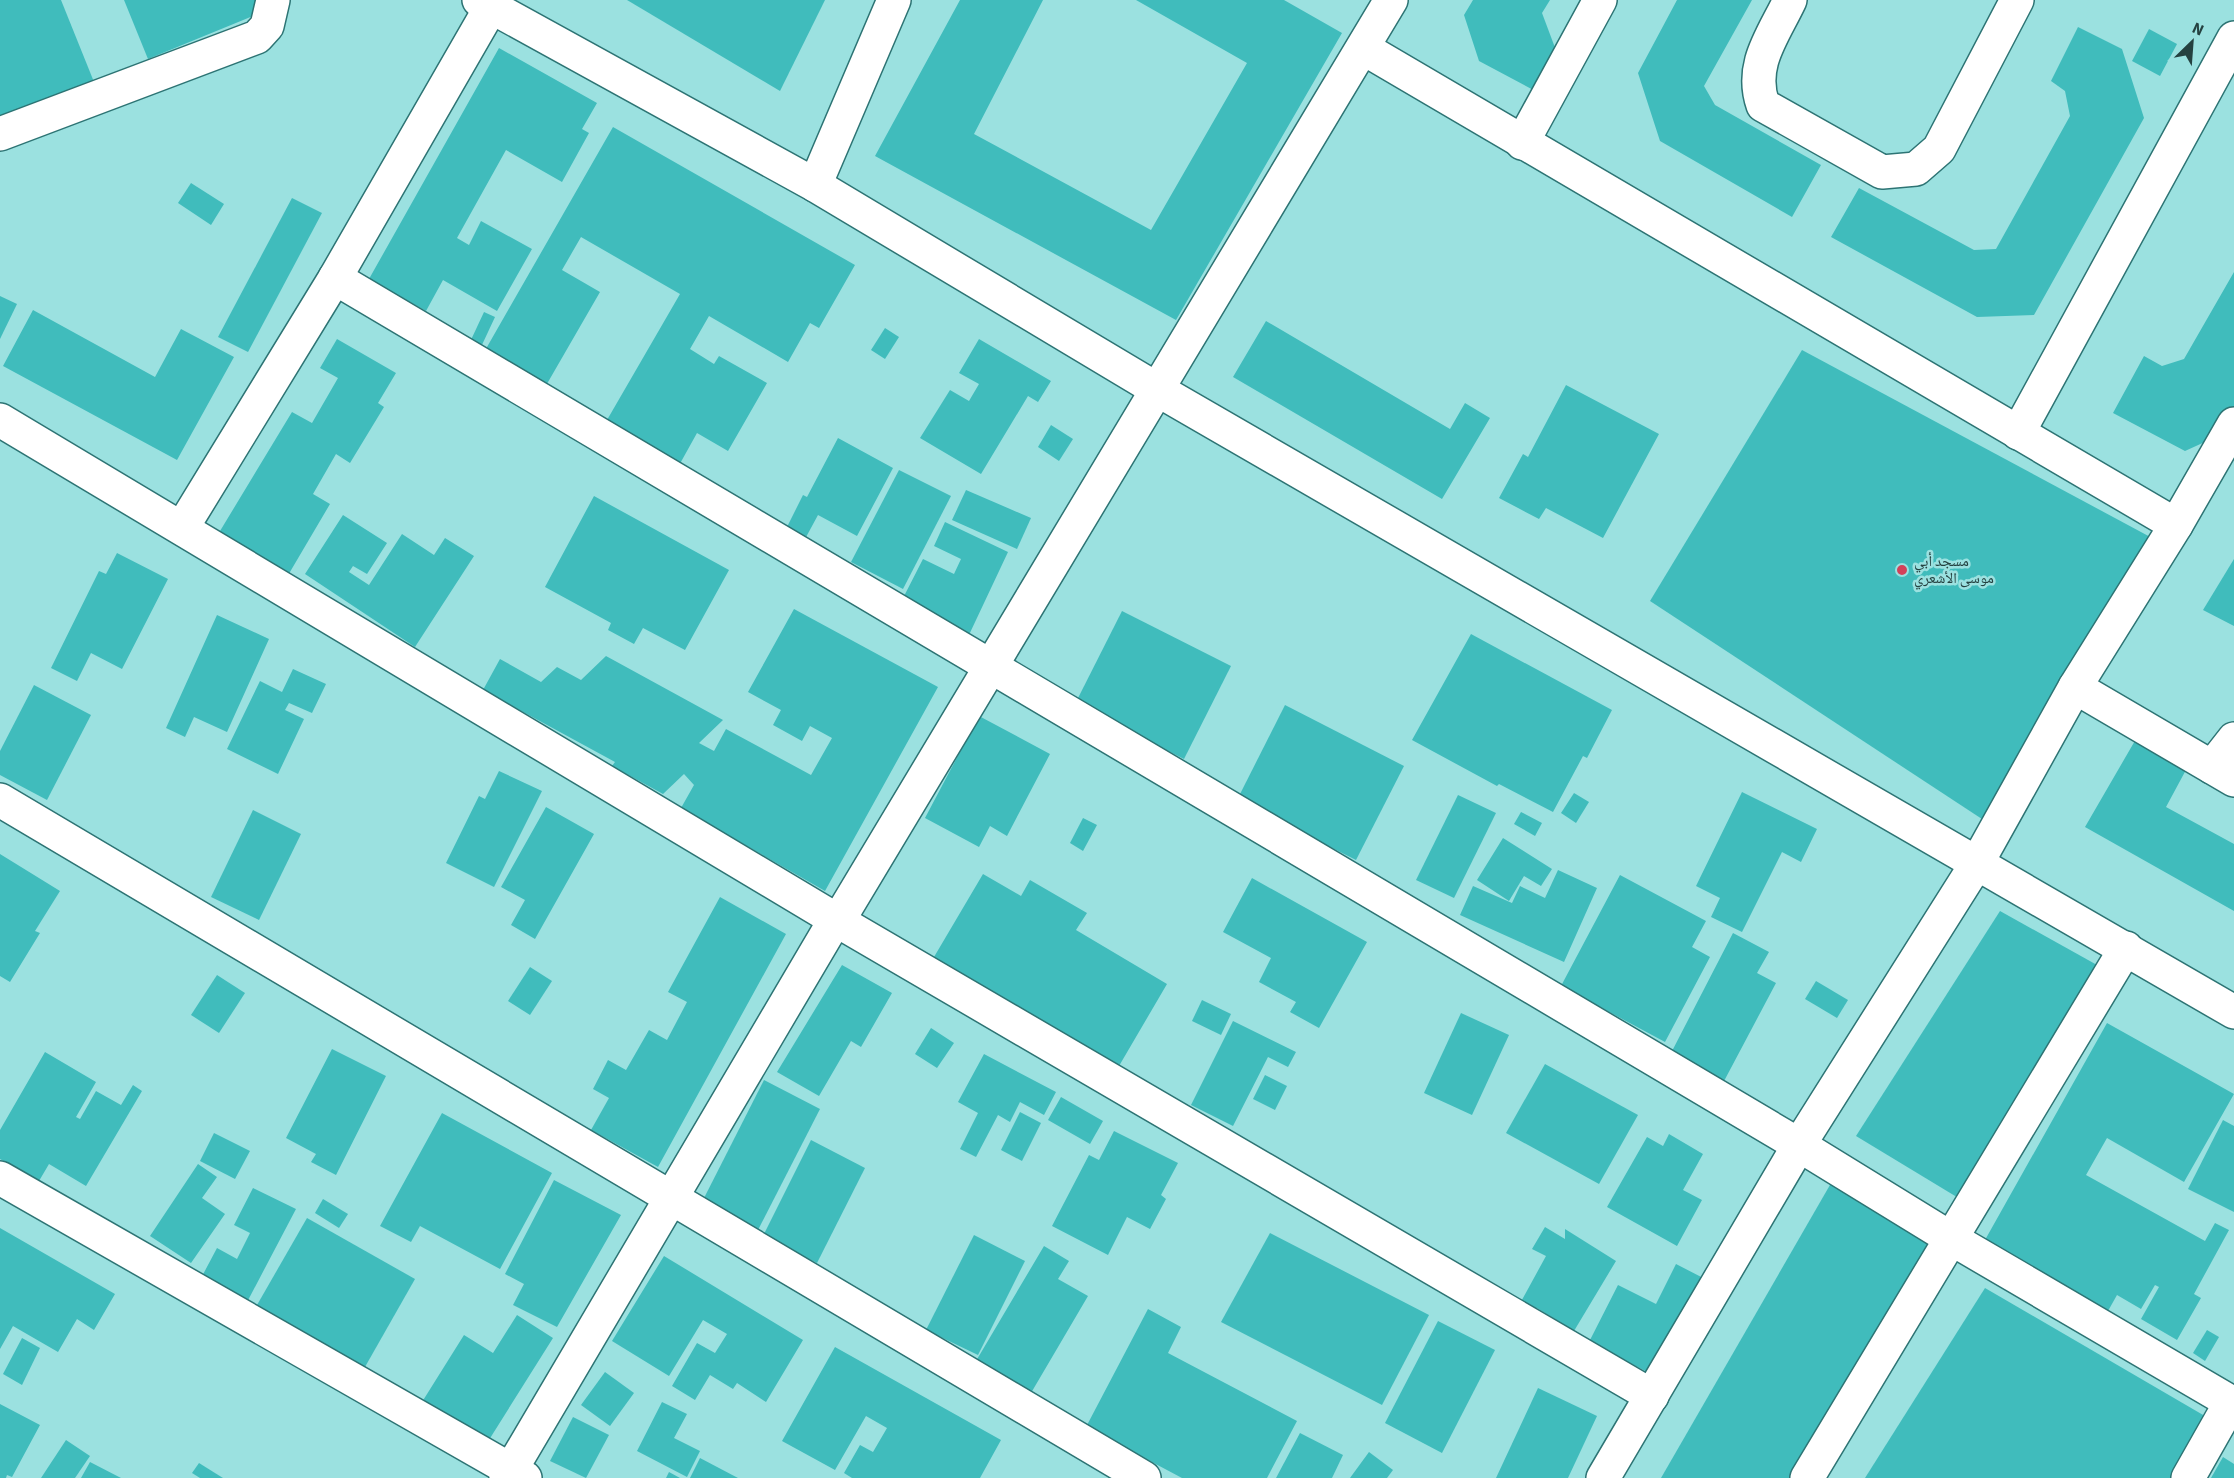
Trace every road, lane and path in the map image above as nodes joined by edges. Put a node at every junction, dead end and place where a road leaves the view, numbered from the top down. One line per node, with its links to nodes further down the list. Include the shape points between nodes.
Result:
1 (273, 0): 10 (street, via 267,26 257,37)
2 (892, 0): 12 (street)
3 (1600, 0): 11 (street)
4 (1790, 0): 5 (street, via 1757,69 1763,105 1882,172 1916,169 1939,149)
5 (2017, 0)
6 (1381, 3): 9 (street)
7 (485, 4): 12 (street); 13 (street)
8 (2234, 38): 17 (street)
9 (1363, 48): 11 (street); 14 (street)
10 (0, 134)
11 (1522, 143): 17 (street)
12 (815, 185): 14 (street)
13 (335, 278): 19 (street); 20 (street)
14 (1158, 390): 20 (street); 25 (street)
15 (0, 420): 19 (street)
16 (2234, 424): 18 (street)
17 (2018, 433): 18 (street)
18 (2176, 525): 21 (street)
19 (182, 528): 26 (street)
20 (990, 668): 26 (street); 29 (street)
21 (2075, 687): 23 (street); 25 (street)
22 (2234, 739): 23 (street)
23 (2223, 774)
24 (0, 800): 31 (street)
25 (1977, 862): 27 (street); 29 (street)
26 (838, 921): 31 (street); 33 (street)
27 (2126, 948): 28 (street); 32 (street)
28 (2234, 1012)
29 (1799, 1145): 32 (street); 33 (street)
30 (0, 1178): 35 (street)
31 (672, 1197): 35 (street); 36 (street)
32 (1952, 1239): 34 (street); 38 (street)
33 (1652, 1396): 37 (street)
34 (2233, 1403): 39 (street)
35 (514, 1475)
36 (1144, 1478)
37 (1603, 1478)
38 (1807, 1478)
39 (2188, 1478)

